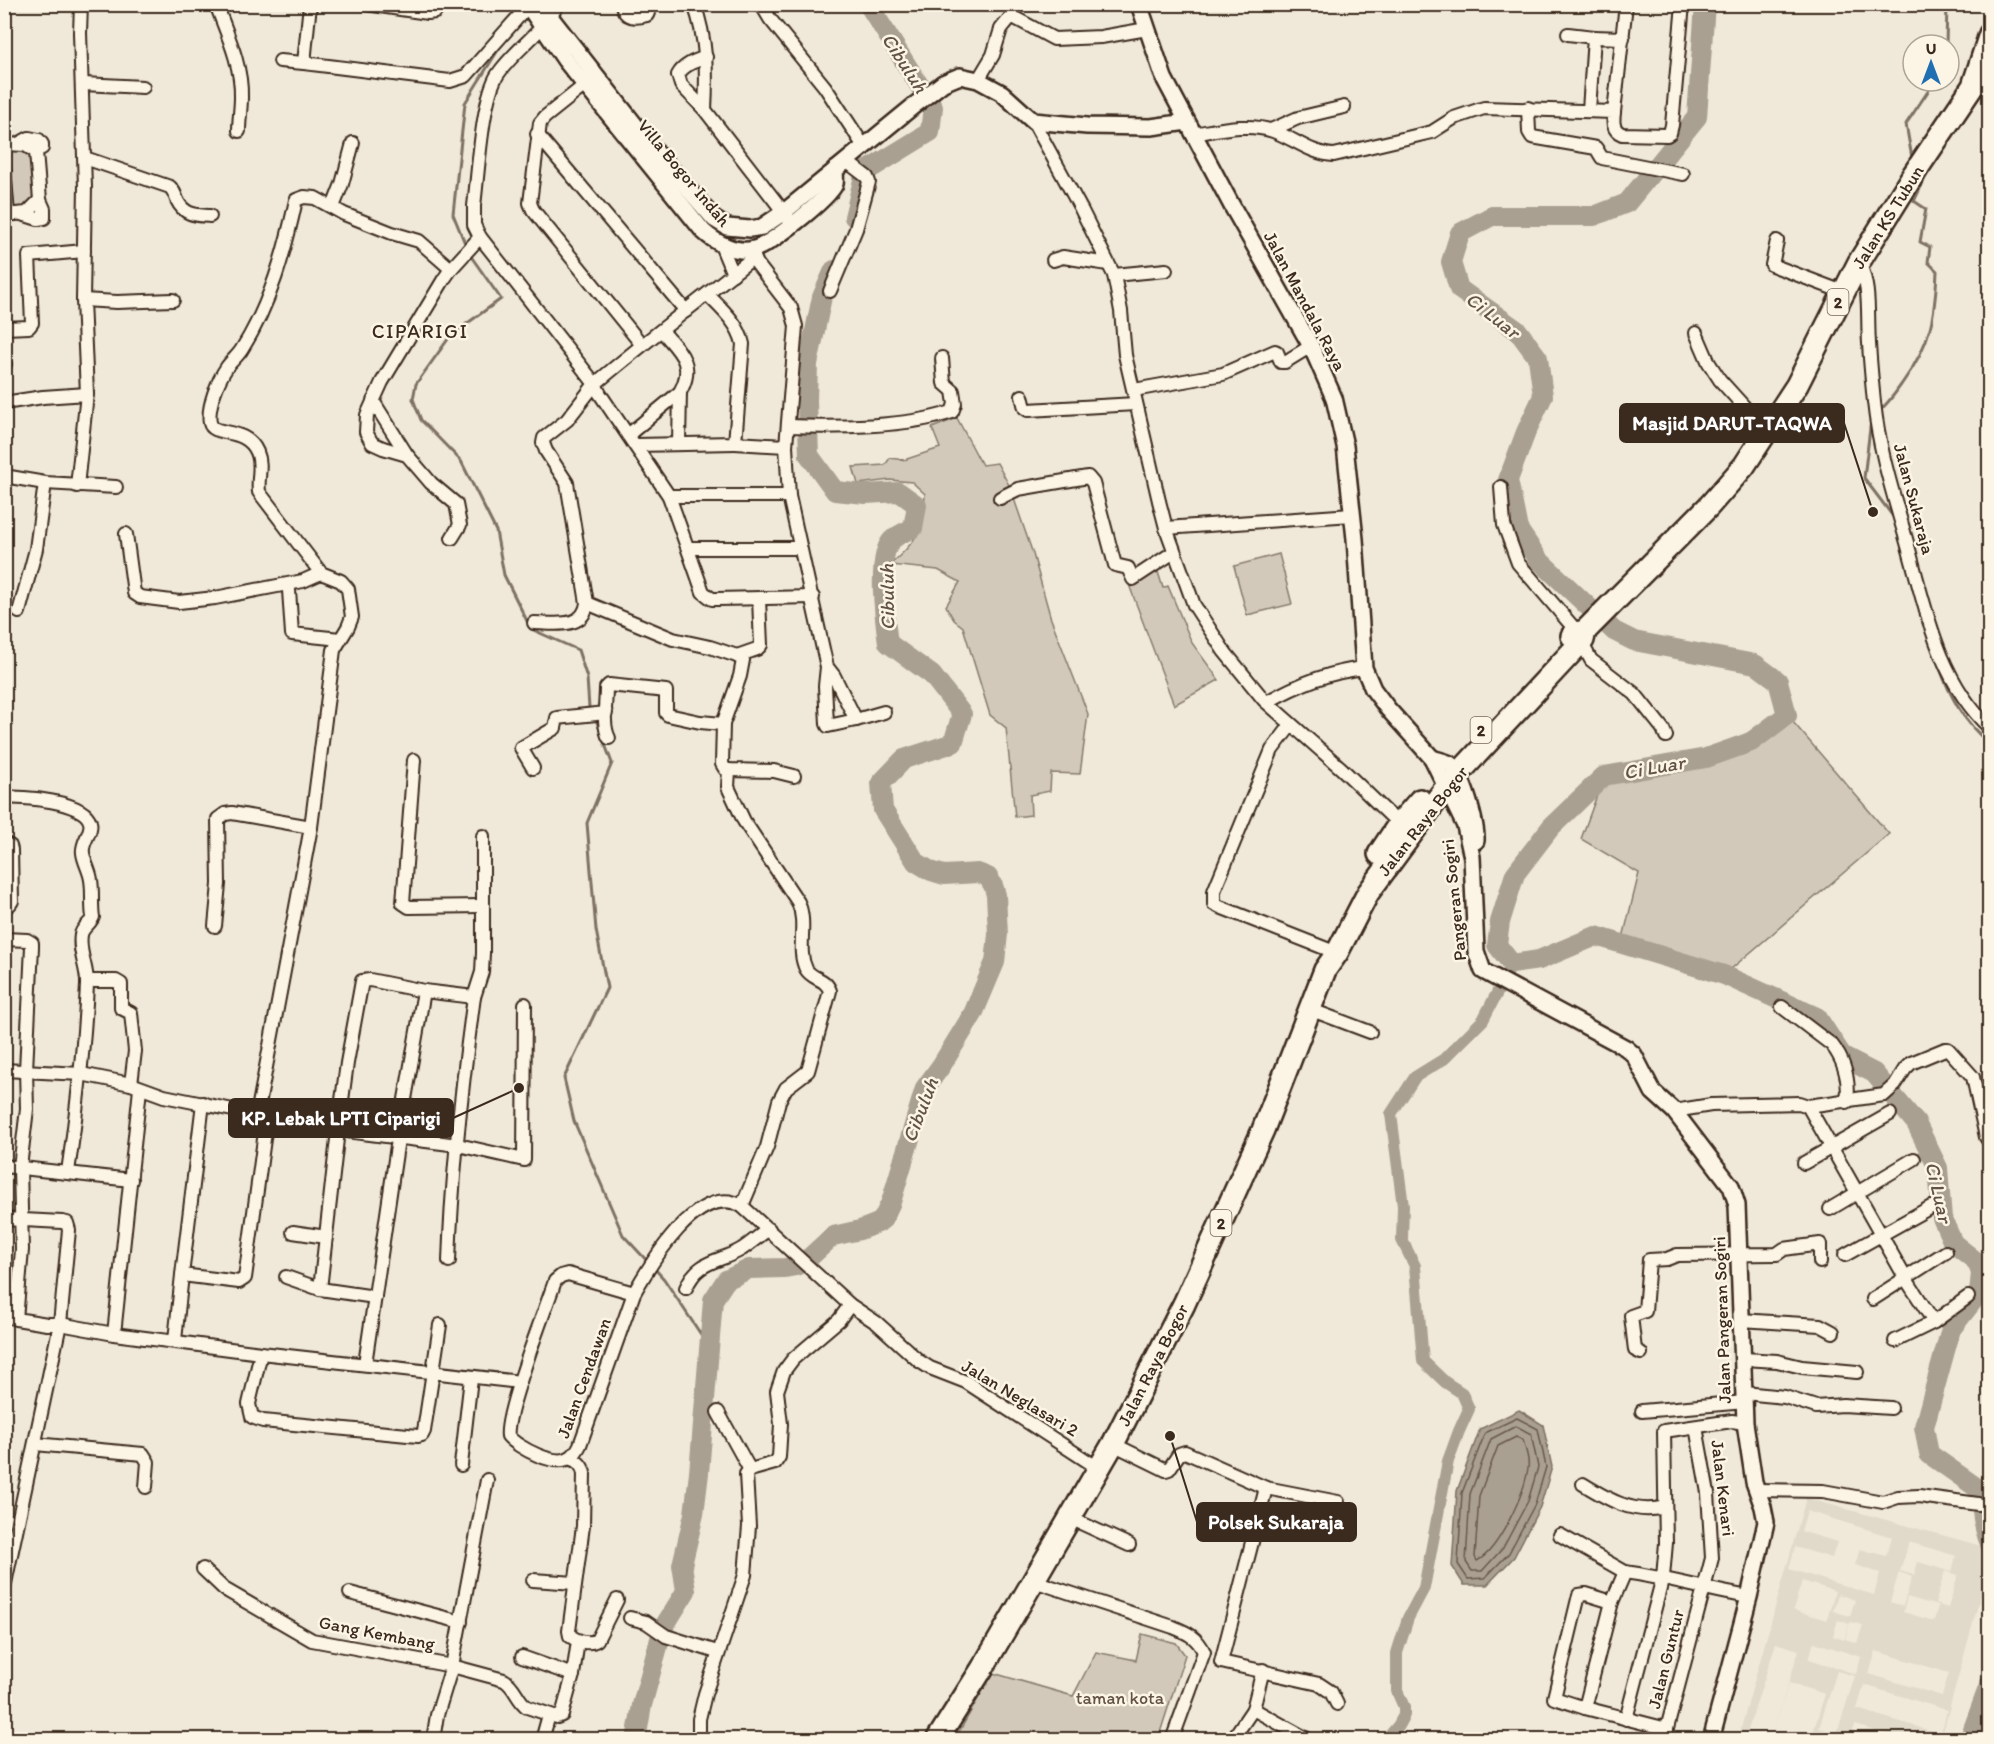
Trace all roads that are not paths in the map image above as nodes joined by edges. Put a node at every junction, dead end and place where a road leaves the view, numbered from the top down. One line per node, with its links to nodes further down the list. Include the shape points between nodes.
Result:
1 (81, 4): 25 (street)
2 (216, 4): 36 (street, via 239,74)
3 (310, 4): 22 (street)
4 (366, 4): 5 (street, via 428,13)
5 (442, 4)
6 (558, 4): 14 (street)
7 (622, 4): 8 (street, via 628,16 637,17 647,15)
8 (649, 4)
9 (694, 4): 20 (street)
10 (761, 4): 40 (street, via 825,87)
11 (1139, 4): 15 (street, Jalan Mandala Raya)
12 (1626, 4): 19 (street)
13 (1683, 4): 32 (street, via 1670,133 1622,134 1613,125)
14 (537, 11): 22 (street, via 466,76 456,80); 24 (street, Villa Bogor Indah); 50 (street, via 489,90 474,206)
15 (1147, 29): 23 (street, via 1101,37 1054,39 1013,17 1001,29 993,55); 34 (street, Jalan Mandala Raya, via 1164,78)
16 (1568, 34): 18 (street)
17 (1989, 34): 27 (highway, Jalan KS Tubun / 2)
18 (1594, 37): 19 (street); 31 (street)
19 (1623, 38): 32 (street)
20 (706, 57): 30 (street); 30 (street, via 684,67 678,75 681,85)
21 (280, 60): 22 (street)
22 (304, 63)
23 (978, 80): 33 (street, via 1002,93); 40 (street, Villa Bogor Indah, via 960,76 940,85)
24 (590, 81): 37 (street, via 545,117); 48 (street, Villa Bogor Indah, via 714,219 727,226 750,229); 51 (street, Villa Bogor Indah, via 703,231)
25 (83, 84): 26 (street); 41 (street)
26 (144, 87)
27 (1981, 87): 55 (highway, Jalan KS Tubun / 2, via 1913,175)
28 (1344, 107): 35 (street, via 1298,118)
29 (1528, 108): 31 (street); 35 (street, via 1484,108 1454,118 1432,132 1334,155 1323,155); 44 (street, via 1532,137 1596,148 1602,158)
30 (705, 110): 48 (street)
31 (1589, 110): 32 (street)
32 (1614, 112)
33 (1034, 121): 34 (street); 57 (street)
34 (1190, 128): 35 (street); 70 (street, Jalan Mandala Raya)
35 (1272, 130)
36 (238, 131)
37 (537, 134): 65 (street); 69 (street, via 530,191 533,210)
38 (354, 143): 45 (street)
39 (4, 144): 46 (street, via 18,144 37,154 40,200 30,211)
40 (863, 146): 42 (street, Villa Bogor Indah)
41 (85, 158): 47 (street, via 170,187 183,210); 52 (street)
42 (841, 165): 48 (street, Villa Bogor Indah); 60 (street, via 863,174 868,182 856,229)
43 (4, 168): 46 (street)
44 (1683, 174)
45 (333, 207): 56 (street, via 419,241); 103 (street, via 315,198 304,196 296,200 270,290 252,332 217,383 210,422 216,430 243,435 251,441 261,464 259,492)
46 (6, 214)
47 (210, 216)
48 (788, 218): 53 (street, Villa Bogor Indah, via 770,241)
49 (1777, 240): 61 (street, via 1772,265)
50 (477, 241): 56 (street); 72 (street)
51 (721, 245): 53 (street, Villa Bogor Indah); 59 (street)
52 (84, 251): 63 (street); 66 (street, via 29,256 32,323 28,327)
53 (754, 253): 59 (street); 80 (street, via 794,316)
54 (1053, 260): 57 (street, via 1063,257)
55 (1859, 262): 61 (highway, Jalan KS Tubun / 2); 121 (street, Jalan Sukaraja, via 1867,282 1874,403 1883,463 1936,643 1963,698)
56 (451, 269): 77 (street)
57 (1111, 269): 58 (street); 73 (street)
58 (1166, 270)
59 (733, 274): 62 (street)
60 (830, 291)
61 (1843, 292): 81 (highway, Jalan KS Tubun / 2, via 1797,385)
62 (708, 295): 65 (street); 84 (street, via 735,326 743,344)
63 (84, 300): 64 (street); 75 (street)
64 (173, 300)
65 (686, 311): 67 (street)
66 (4, 328)
67 (662, 330): 69 (street); 74 (street, via 687,366)
68 (1696, 333): 81 (street, via 1713,370)
69 (642, 345): 72 (street)
70 (1311, 346): 73 (street, via 1285,363 1275,351 1223,374); 96 (street, Jalan Mandala Raya, via 1334,398 1345,446)
71 (942, 358): 80 (street, via 944,383 953,391 952,412 870,425)
72 (596, 384): 82 (street); 107 (street, via 543,443 567,483)
73 (1134, 390): 79 (street)
74 (680, 392): 82 (street); 83 (street)
75 (87, 394): 78 (street); 90 (street)
76 (1022, 396): 79 (street, via 1028,410)
77 (373, 401): 87 (street); 87 (street, via 366,432 372,443)
78 (4, 403)
79 (1136, 404): 97 (street)
80 (795, 426): 86 (street)
81 (1767, 432): 110 (highway, 2, via 1715,499)
82 (628, 435): 85 (street)
83 (679, 443): 84 (street); 85 (street)
84 (735, 443): 86 (street)
85 (636, 445): 93 (street)
86 (786, 446): 94 (street)
87 (407, 455): 99 (street, via 456,504 460,525)
88 (4, 476): 89 (street)
89 (45, 483): 90 (street); 108 (street, via 36,549)
90 (77, 486): 91 (street)
91 (116, 487)
92 (1501, 487): 110 (street, via 1504,525 1518,564)
93 (669, 496): 94 (street); 100 (street)
94 (789, 496): 101 (street)
95 (1000, 498): 102 (street, via 1018,489 1088,477 1093,483 1115,565 1128,568 1133,579)
96 (1352, 515): 97 (street); 114 (street, Jalan Mandala Raya)
97 (1166, 528): 102 (street)
98 (126, 534): 103 (street, via 134,593 140,597 178,602 215,598 303,581)
99 (452, 538)
100 (688, 548): 101 (street); 106 (street, via 708,597)
101 (799, 548): 105 (street)
102 (1174, 552): 115 (street, via 1194,605 1209,630)
103 (321, 573): 111 (street, via 348,589 352,617)
104 (289, 590): 111 (street, via 292,634)
105 (813, 597): 106 (street); 113 (street)
106 (759, 599): 112 (street, via 761,645)
107 (587, 603): 109 (street, via 577,621); 112 (street, via 673,639)
108 (19, 612)
109 (534, 623)
110 (1582, 634): 122 (street, via 1591,660 1635,694); 127 (highway, Jalan Raya Bogor / 2, via 1555,650)
111 (340, 639): 131 (street, via 333,656)
112 (737, 656): 119 (street, via 743,664)
113 (827, 667): 118 (street); 118 (street, via 828,726)
114 (1364, 668): 115 (street, via 1310,680); 127 (street, Jalan Mandala Raya, via 1383,702)
115 (1267, 702): 120 (street)
116 (884, 712): 118 (street)
117 (606, 713): 119 (street, via 609,685 666,691 668,715); 123 (street); 125 (street, via 557,718 555,728 521,748)
118 (856, 720)
119 (723, 724): 126 (street, via 721,759)
120 (1292, 725): 130 (street); 138 (street, via 1272,750 1213,899 1214,904)
121 (1989, 728)
122 (1666, 736)
123 (609, 738)
124 (414, 760): 134 (street, via 404,903 409,907)
125 (533, 768)
126 (729, 770): 128 (street, via 774,771); 169 (street, via 728,787 744,821 803,914 806,969 826,983 830,991 808,1071 786,1088 779,1101 767,1147)
127 (1446, 772): 130 (highway, Jalan Raya Bogor / 2); 138 (highway, Jalan Raya Bogor / 2, via 1368,893 1337,953); 141 (street, Pangeran Sogiri, via 1473,854 1476,951 1484,971)
128 (794, 776)
129 (4, 798): 139 (street, via 26,797 65,804 90,820 82,851 92,881 93,917 81,931 80,944)
130 (1399, 824): 138 (highway, Jalan Raya Bogor / 2, via 1362,879)
131 (311, 827): 136 (street, via 232,813 218,819); 156 (street)
132 (483, 836): 134 (street)
133 (4, 843): 135 (street, via 11,850 13,891 10,904)
134 (482, 906): 142 (street, via 482,972)
135 (4, 907)
136 (215, 926)
137 (4, 939): 148 (street, via 32,943)
138 (1326, 959): 145 (highway, Jalan Raya Bogor / 2)
139 (87, 981): 149 (street); 150 (street, via 121,984 121,1008 131,1013)
140 (424, 991): 142 (street); 157 (street, via 363,981); 158 (street)
141 (1520, 991): 154 (street, Jalan Pangeran Sogiri, via 1626,1048 1634,1055 1653,1092)
142 (474, 997): 160 (street)
143 (525, 1004): 160 (street, via 524,1160)
144 (1782, 1007): 151 (street, via 1837,1051 1847,1077)
145 (1309, 1009): 146 (street); 217 (highway, Jalan Raya Bogor / 2, via 1263,1130 1212,1246)
146 (1370, 1032)
147 (4, 1070): 148 (street)
148 (26, 1070): 149 (street); 165 (street, via 27,1109)
149 (81, 1074): 150 (street); 166 (street)
150 (135, 1086): 152 (street); 167 (street)
151 (1847, 1101): 153 (street); 159 (street, via 1884,1095 1911,1063 1948,1049 1973,1077)
152 (203, 1103): 156 (street); 183 (street)
153 (1808, 1106): 154 (street, via 1711,1106); 161 (street)
154 (1674, 1111): 180 (street, Jalan Pangeran Sogiri, via 1731,1186 1737,1205)
155 (1890, 1114): 161 (street)
156 (262, 1116): 157 (street); 183 (street, via 244,1280)
157 (338, 1130): 158 (street); 177 (street)
158 (398, 1138): 160 (street); 189 (street)
159 (1989, 1143)
160 (458, 1145): 181 (street, via 451,1191)
161 (1832, 1149): 163 (street); 168 (street)
162 (1914, 1159): 168 (street)
163 (1804, 1163)
164 (4, 1166): 165 (street)
165 (20, 1167): 166 (street); 173 (street)
166 (68, 1172): 167 (street)
167 (131, 1180): 199 (street)
168 (1856, 1193): 171 (street); 176 (street)
169 (742, 1206): 174 (street); 188 (street, Jalan Cendawan, via 725,1201 697,1212 681,1224)
170 (1931, 1208): 176 (street)
171 (1830, 1209)
172 (4, 1219): 173 (street)
173 (21, 1219): 193 (street, via 22,1250); 196 (street, via 68,1225)
174 (769, 1228): 186 (street, via 743,1248 706,1264); 192 (street, Jalan Neglasari 2)
175 (293, 1232): 177 (street)
176 (1883, 1235): 179 (street); 185 (street)
177 (326, 1237): 187 (street)
178 (1946, 1252): 185 (street)
179 (1845, 1255)
180 (1738, 1256): 182 (street, via 1777,1254 1784,1249 1820,1244); 194 (street, Jalan Pangeran Sogiri); 203 (street, via 1677,1255 1649,1260 1645,1311 1631,1316 1635,1350)
181 (449, 1261)
182 (1820, 1262)
183 (182, 1275): 200 (street)
184 (286, 1277): 187 (street)
185 (1906, 1279): 191 (street); 195 (street)
186 (686, 1288)
187 (320, 1289): 189 (street)
188 (634, 1293): 209 (street, via 577,1276 561,1276 555,1281); 218 (street, Jalan Cendawan, via 580,1445)
189 (375, 1297): 205 (street)
190 (1968, 1297): 195 (street)
191 (1873, 1299)
192 (850, 1305): 220 (street, Jalan Neglasari 2, via 877,1323 919,1361 966,1382); 221 (street, via 784,1371 777,1391 779,1457)
193 (10, 1317): 196 (street)
194 (1741, 1320): 198 (street, via 1820,1325); 204 (street, Jalan Pangeran Sogiri)
195 (1934, 1322): 201 (street)
196 (60, 1324): 199 (street); 216 (street)
197 (440, 1325): 206 (street)
198 (1833, 1332)
199 (114, 1334): 200 (street)
200 (175, 1340): 202 (street)
201 (1895, 1341)
202 (261, 1353): 205 (street); 206 (street, via 249,1408 252,1418 263,1421 422,1435)
203 (1641, 1353)
204 (1744, 1359): 207 (street); 210 (street, Jalan Pangeran Sogiri)
205 (365, 1364): 206 (street)
206 (432, 1372): 208 (street)
207 (1857, 1372)
208 (471, 1378): 209 (street); 219 (street)
209 (520, 1382): 218 (street, Jalan Cendawan, via 508,1436 533,1453)
210 (1744, 1398): 211 (street, via 1785,1397 1816,1407); 212 (street); 214 (street, Jalan Pangeran Sogiri)
211 (1892, 1408)
212 (1642, 1411)
213 (718, 1412): 221 (street)
214 (1745, 1423): 215 (street, via 1732,1421); 226 (street, Jalan Pangeran Sogiri)
215 (1696, 1427): 229 (street, via 1664,1431); 240 (street, Jalan Kenari, via 1712,1536 1712,1558)
216 (35, 1443): 224 (street, via 144,1454 148,1462); 239 (street)
217 (1113, 1444): 220 (highway, Jalan Raya Bogor / 2); 225 (street, via 1166,1470 1185,1452)
218 (569, 1458): 238 (street, via 584,1473 583,1526)
219 (461, 1465)
220 (1098, 1468): 230 (highway, Jalan Raya Bogor / 2)
221 (750, 1470): 248 (street, via 745,1482 749,1526 745,1575)
222 (487, 1480): 246 (street)
223 (1583, 1484): 229 (street, via 1638,1510)
224 (146, 1487)
225 (1266, 1488): 227 (street); 251 (street, via 1221,1659 1224,1664)
226 (1758, 1490): 228 (street, via 1823,1491 1883,1502 1920,1496); 242 (street, Jalan Pangeran Sogiri, via 1766,1522)
227 (1338, 1502)
228 (1978, 1504)
229 (1665, 1508): 235 (street)
230 (1070, 1518): 232 (street); 237 (highway, Jalan Raya Bogor / 2)
231 (1560, 1535): 234 (street)
232 (1129, 1545)
233 (203, 1569): 250 (street, Gang Kembang, via 224,1589 312,1640)
234 (1625, 1572): 235 (street); 244 (street)
235 (1663, 1577): 240 (street); 257 (street)
236 (533, 1580): 238 (street)
237 (1034, 1581): 262 (highway, Jalan Raya Bogor / 2); 263 (street, via 1173,1627 1192,1635 1200,1644 1204,1652)
238 (575, 1583): 247 (street, via 569,1630 570,1636)
239 (4, 1587)
240 (1703, 1588): 242 (street); 258 (street, Jalan Guntur)
241 (350, 1593): 246 (street)
242 (1749, 1597): 266 (street, Jalan Pangeran Sogiri)
243 (617, 1600): 247 (street, via 597,1640)
244 (1612, 1602): 254 (street); 254 (street, via 1582,1593 1578,1598 1554,1698)
245 (630, 1618): 248 (street)
246 (461, 1622): 250 (street)
247 (578, 1641): 252 (street)
248 (717, 1652): 261 (street, via 699,1719)
249 (522, 1658): 252 (street)
250 (453, 1666): 256 (street, Gang Kembang, via 504,1680 523,1704); 259 (street)
251 (1263, 1670): 253 (street, via 1319,1683 1331,1692); 255 (street)
252 (573, 1675): 256 (street, via 562,1715)
253 (1337, 1704)
254 (1585, 1708): 257 (street)
255 (1253, 1709): 264 (street); 265 (street)
256 (549, 1716): 260 (street)
257 (1626, 1719): 258 (street)
258 (1665, 1735)
259 (433, 1740)
260 (542, 1740)
261 (699, 1740)
262 (937, 1740)
263 (1172, 1740)
264 (1232, 1740)
265 (1309, 1740)
266 (1711, 1740)

